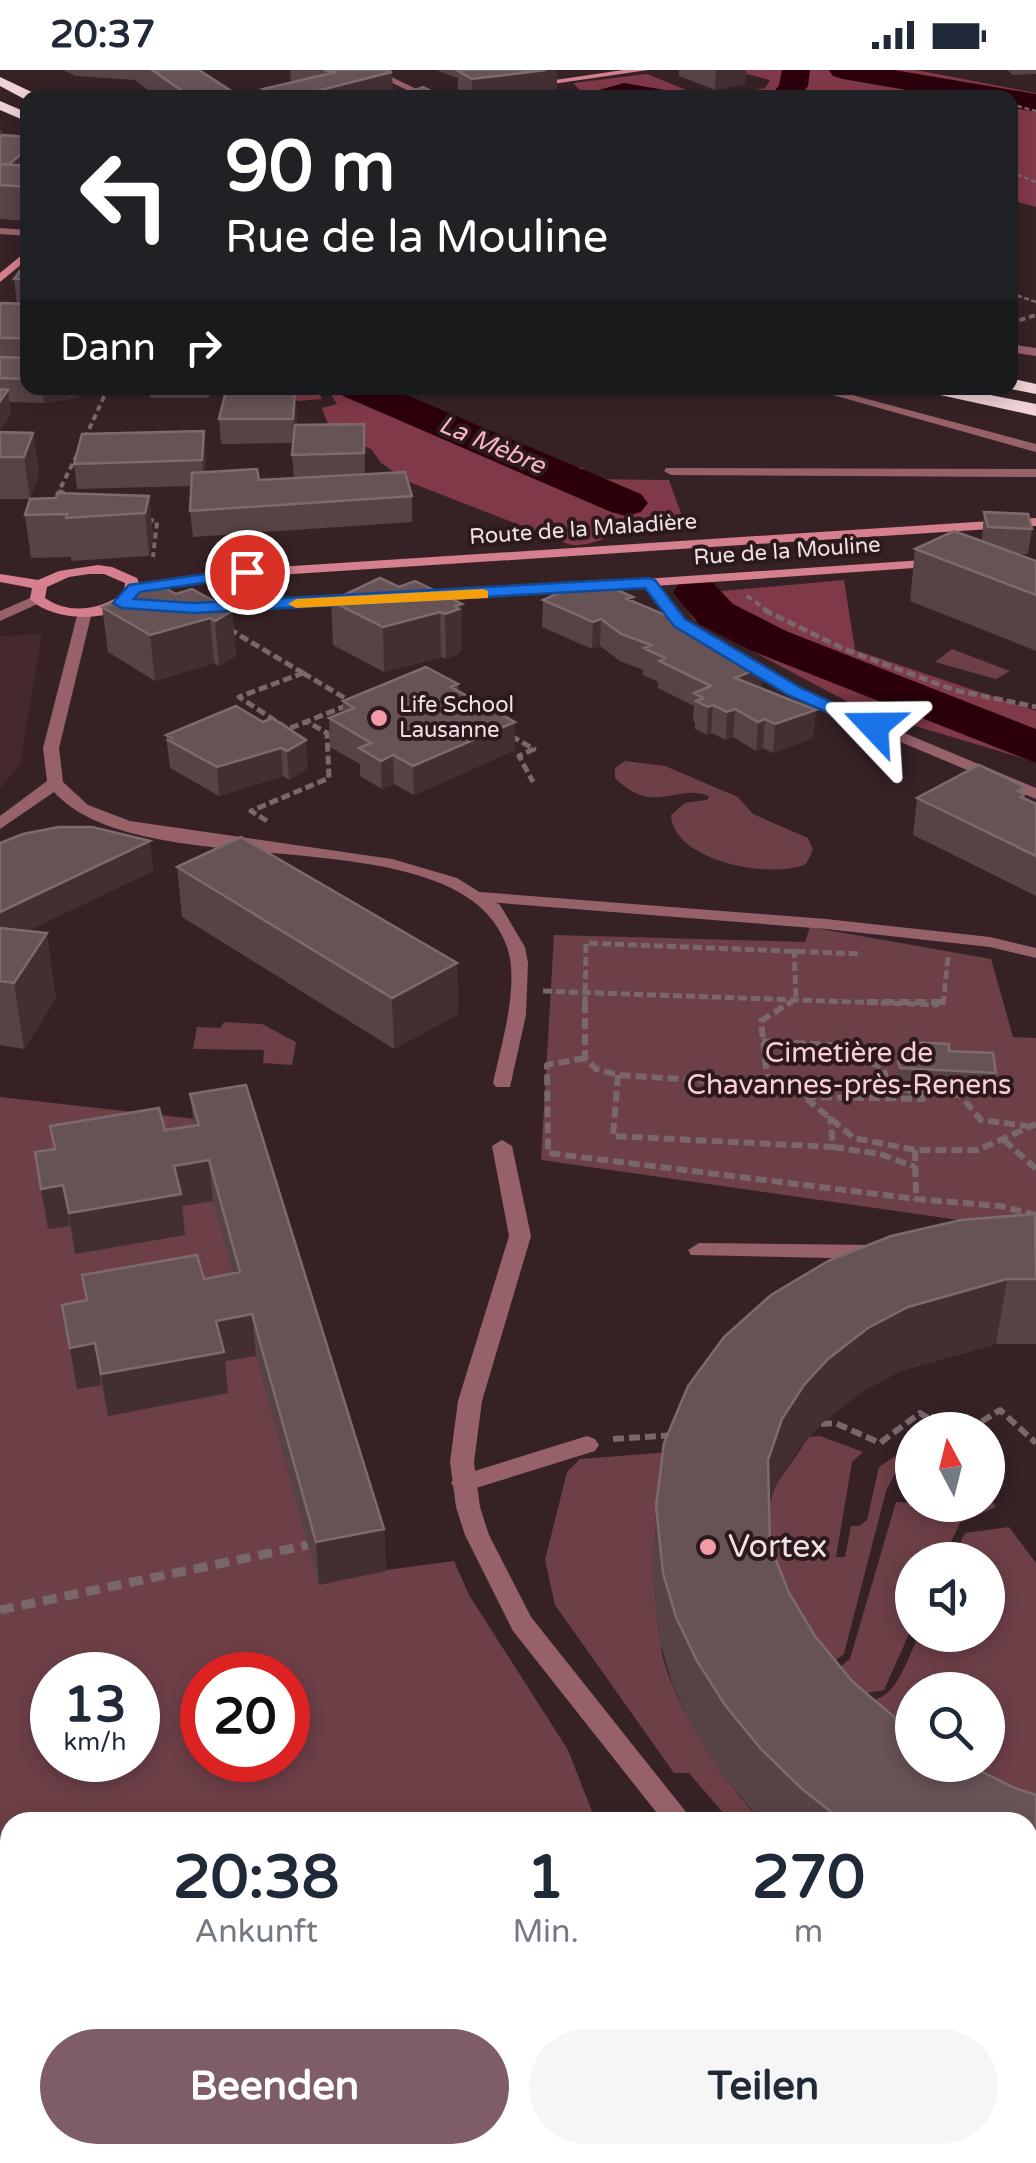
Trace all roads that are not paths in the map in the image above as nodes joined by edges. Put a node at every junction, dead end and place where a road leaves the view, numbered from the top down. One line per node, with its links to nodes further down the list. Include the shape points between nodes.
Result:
1 (370, 70): 4 (street)
2 (644, 70): 3 (main road)
3 (527, 85)
4 (416, 90)
5 (20, 260): 6 (main road)
6 (0, 279)
7 (840, 395): 10 (street)
8 (964, 395): 9 (highway)
9 (1036, 410)
10 (1036, 448)
11 (672, 471): 12 (street)
12 (1036, 473)
13 (1036, 522): 17 (main road, Route de la Maladière, via 247,572)
14 (954, 562): 16 (main road, Rue de la Mouline)
15 (0, 578): 18 (main road)
16 (649, 583): 19 (main road, Rue de la Mouline); 27 (street, via 680,622 794,692)
17 (135, 588): 18 (main road, via 126,576 96,569 60,574); 21 (main road)
18 (38, 592): 24 (main road, via 58,610); 25 (street)
19 (413, 598)
20 (375, 600): 23 (main road)
21 (122, 603): 22 (main road); 24 (main road)
22 (148, 608)
23 (189, 608)
24 (85, 612): 26 (street, via 52,748)
25 (0, 617)
26 (55, 783): 28 (street); 29 (street, via 82,809 140,830 384,862 439,875)
27 (1036, 794)
28 (0, 824)
29 (480, 897): 30 (street, via 948,936); 31 (street, via 516,945 517,989)
30 (1036, 953)
31 (503, 1082)
32 (502, 1146): 36 (street, via 520,1236 470,1401)
33 (699, 1250): 34 (street)
34 (897, 1252)
35 (587, 1445): 36 (street)
36 (464, 1483): 37 (street, via 477,1535 522,1624)
37 (672, 1812)

